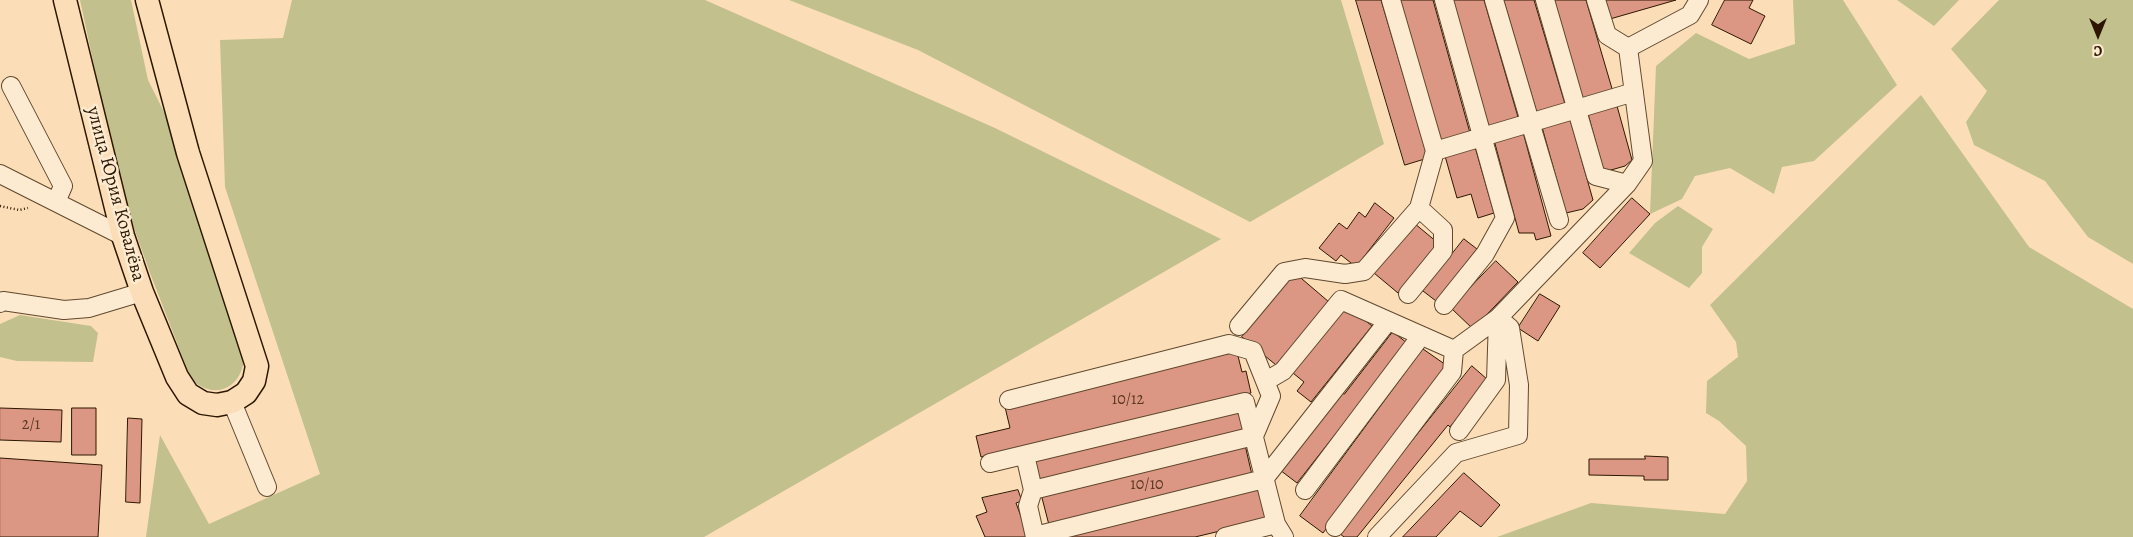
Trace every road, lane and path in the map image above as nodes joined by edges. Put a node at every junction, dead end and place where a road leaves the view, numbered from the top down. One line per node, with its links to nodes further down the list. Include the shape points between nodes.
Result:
1 (65, 0): 23 (main road, улица Юрия Ковалёва)
2 (147, 0): 35 (main road, via 188,153 258,366 246,393)
3 (1391, 0): 15 (street)
4 (1444, 0): 14 (street)
5 (1494, 0): 13 (street)
6 (1545, 0): 12 (street)
7 (1596, 0): 9 (street, via 1607,35)
8 (1699, 0): 9 (street, via 1690,15)
9 (1628, 48): 11 (street)
10 (11, 86): 18 (street, via 63,186)
11 (1634, 92): 12 (street); 17 (street, via 1643,161)
12 (1578, 109): 13 (street); 17 (street, via 1596,176)
13 (1530, 123): 14 (street); 22 (street)
14 (1483, 137): 15 (street); 27 (street, via 1505,218 1486,254)
15 (1435, 151): 21 (street)
16 (0, 174): 18 (street)
17 (1627, 184): 28 (street)
18 (56, 202): 23 (street)
19 (0, 206): 20 (path, via 19,210)
20 (28, 208)
21 (1419, 208): 25 (street, via 1443,230 1443,251); 30 (street, via 1364,271 1345,274 1305,268 1284,272)
22 (1559, 220)
23 (123, 236): 24 (main road, улица Юрия Ковалёва)
24 (142, 292): 26 (street, via 89,308 64,310); 35 (main road, улица Юрия Ковалёва, via 177,377 188,394 203,403)
25 (1408, 294)
26 (1, 301)
27 (1444, 305)
28 (1498, 318): 32 (street); 36 (street, via 1496,380); 48 (street, via 1510,328 1519,385 1518,435 1456,453)
29 (1388, 321): 31 (street); 33 (street, via 1341,300 1284,371); 40 (street)
30 (1240, 326)
31 (1421, 336): 32 (street); 43 (street)
32 (1454, 350): 44 (street, via 1452,372)
33 (1266, 381): 34 (street, via 1253,351 1229,344); 37 (street, via 1271,396)
34 (1008, 400)
35 (232, 402): 41 (street)
36 (1459, 431)
37 (1254, 436): 38 (street, via 1245,402); 40 (street); 42 (street)
38 (1025, 455): 39 (street); 42 (street)
39 (990, 463)
40 (1264, 479): 45 (street); 46 (street)
41 (267, 487)
42 (1033, 490): 46 (street, via 1028,506)
43 (1305, 490)
44 (1335, 527)
45 (1280, 531): 47 (street)
46 (1035, 537)
47 (1225, 537)
48 (1377, 537)

